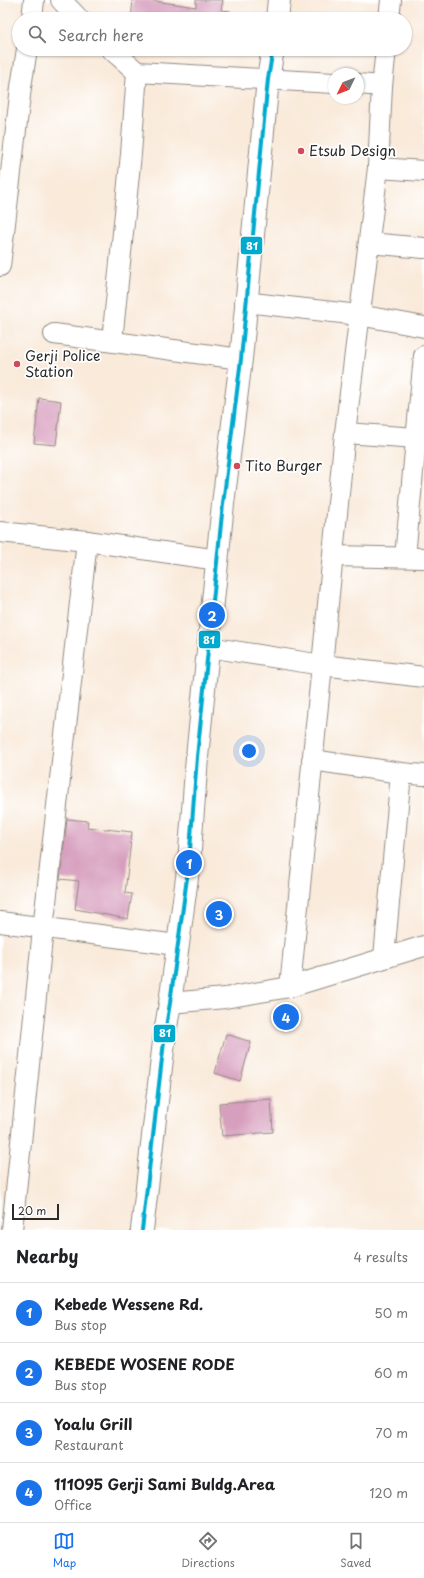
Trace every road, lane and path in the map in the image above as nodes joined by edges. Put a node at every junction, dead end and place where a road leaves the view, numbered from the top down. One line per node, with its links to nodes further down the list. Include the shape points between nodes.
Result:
1 (34, 0): 5 (street)
2 (61, 0): 6 (street)
3 (279, 0): 7 (main road)
4 (391, 0): 8 (street)
5 (33, 12)
6 (72, 12)
7 (278, 12)
8 (390, 12)
9 (26, 56): 22 (street)
10 (119, 56): 13 (street)
11 (272, 56): 14 (main road)
12 (385, 56): 17 (street)
13 (137, 72): 14 (street); 27 (street)
14 (268, 79): 15 (street); 23 (main road)
15 (328, 83)
16 (364, 84): 17 (street)
17 (382, 86): 18 (street)
18 (378, 168): 19 (street); 20 (street)
19 (424, 172)
20 (369, 243): 21 (street); 24 (street)
21 (424, 248)
22 (0, 266)
23 (245, 302): 24 (street); 29 (main road)
24 (359, 315): 25 (street); 30 (street)
25 (424, 328)
26 (54, 334): 27 (street)
27 (112, 341): 29 (street)
28 (424, 356): 31 (street)
29 (241, 359): 36 (main road)
30 (345, 433): 31 (street); 34 (street)
31 (417, 438): 35 (street)
32 (0, 532): 33 (street)
33 (87, 541): 36 (street); 44 (street)
34 (333, 556): 35 (street); 38 (street)
35 (415, 558)
36 (218, 560): 37 (main road)
37 (209, 647): 38 (street); 45 (main road, via 189,863)
38 (322, 665): 39 (street); 40 (street)
39 (424, 677)
40 (312, 760): 41 (street); 48 (street)
41 (401, 773): 42 (street); 47 (street)
42 (424, 775)
43 (0, 922): 44 (street)
44 (43, 929): 45 (street); 50 (street)
45 (177, 944): 49 (main road)
46 (424, 946): 47 (street)
47 (384, 957): 48 (street)
48 (290, 987): 49 (street, via 225,998)
49 (170, 1003): 51 (main road)
50 (12, 1230)
51 (142, 1230)

